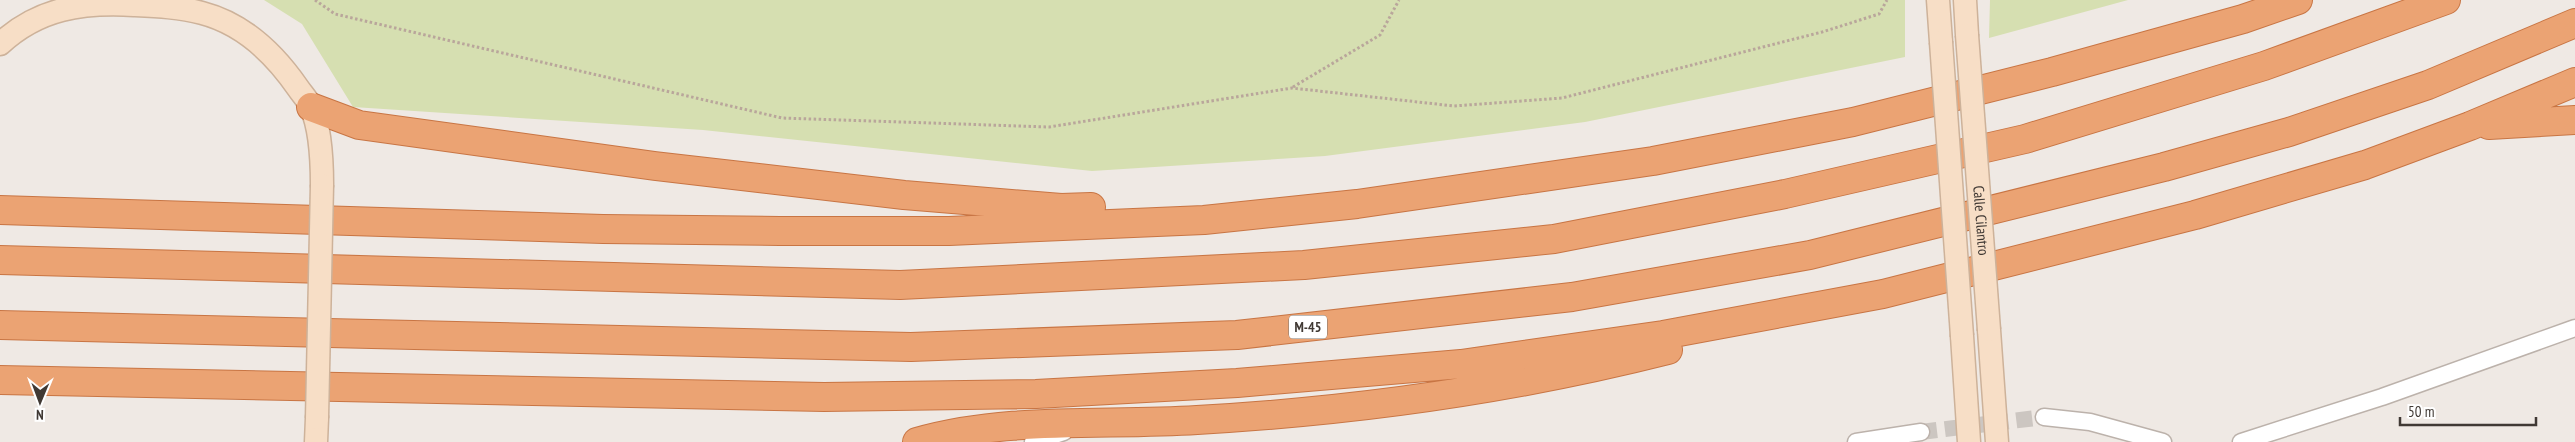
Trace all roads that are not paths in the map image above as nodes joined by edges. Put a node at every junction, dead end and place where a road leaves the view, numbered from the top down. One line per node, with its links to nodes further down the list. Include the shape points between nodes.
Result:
1 (1938, 0): 32 (street, Calle Cilantro, bridge)
2 (1965, 0): 33 (street, Calle Cilantro, bridge)
3 (2272, 0): 8 (highway)
4 (2298, 0): 8 (highway)
5 (2446, 0): 19 (highway, via 2264,66 2025,139 1785,194 1554,239 1304,265 900,285)
6 (61, 6): 7 (street); 11 (street, via 33,19)
7 (197, 6): 14 (street, via 255,39 283,66)
8 (2242, 19): 17 (highway, via 2052,72 1853,122 1652,161)
9 (2575, 23): 13 (highway, M-45)
10 (2575, 42): 13 (highway, via 2458,82)
11 (0, 44)
12 (2575, 82): 16 (highway)
13 (2428, 85): 21 (highway, M-45, via 2289,132 2164,167 1810,255 1572,297 1237,335 911,347)
14 (311, 107): 17 (highway, via 358,125 904,195 1061,208); 28 (street, bridge, via 322,157)
15 (2575, 120): 16 (highway)
16 (2470, 126): 20 (highway, via 2365,165 2195,215 1883,294)
17 (1357, 204): 18 (highway, via 1204,220 930,231 613,229)
18 (0, 210)
19 (0, 260)
20 (1786, 312): 23 (highway, via 1663,335 1461,364 1237,383 1036,394 824,397); 25 (highway, via 1697,342 1597,368 1476,391 1298,413)
21 (0, 325)
22 (2575, 328): 35 (street, via 2382,397)
23 (0, 380)
24 (2044, 417): 34 (street, via 2090,422)
25 (1121, 424): 29 (highway, via 1002,426); 30 (street, via 1055,434)
26 (1921, 432): 27 (street)
27 (1876, 440): 31 (street)
28 (316, 442)
29 (917, 442)
30 (1033, 442)
31 (1856, 442)
32 (1969, 442)
33 (1997, 442)
34 (2163, 442)
35 (2241, 442)

